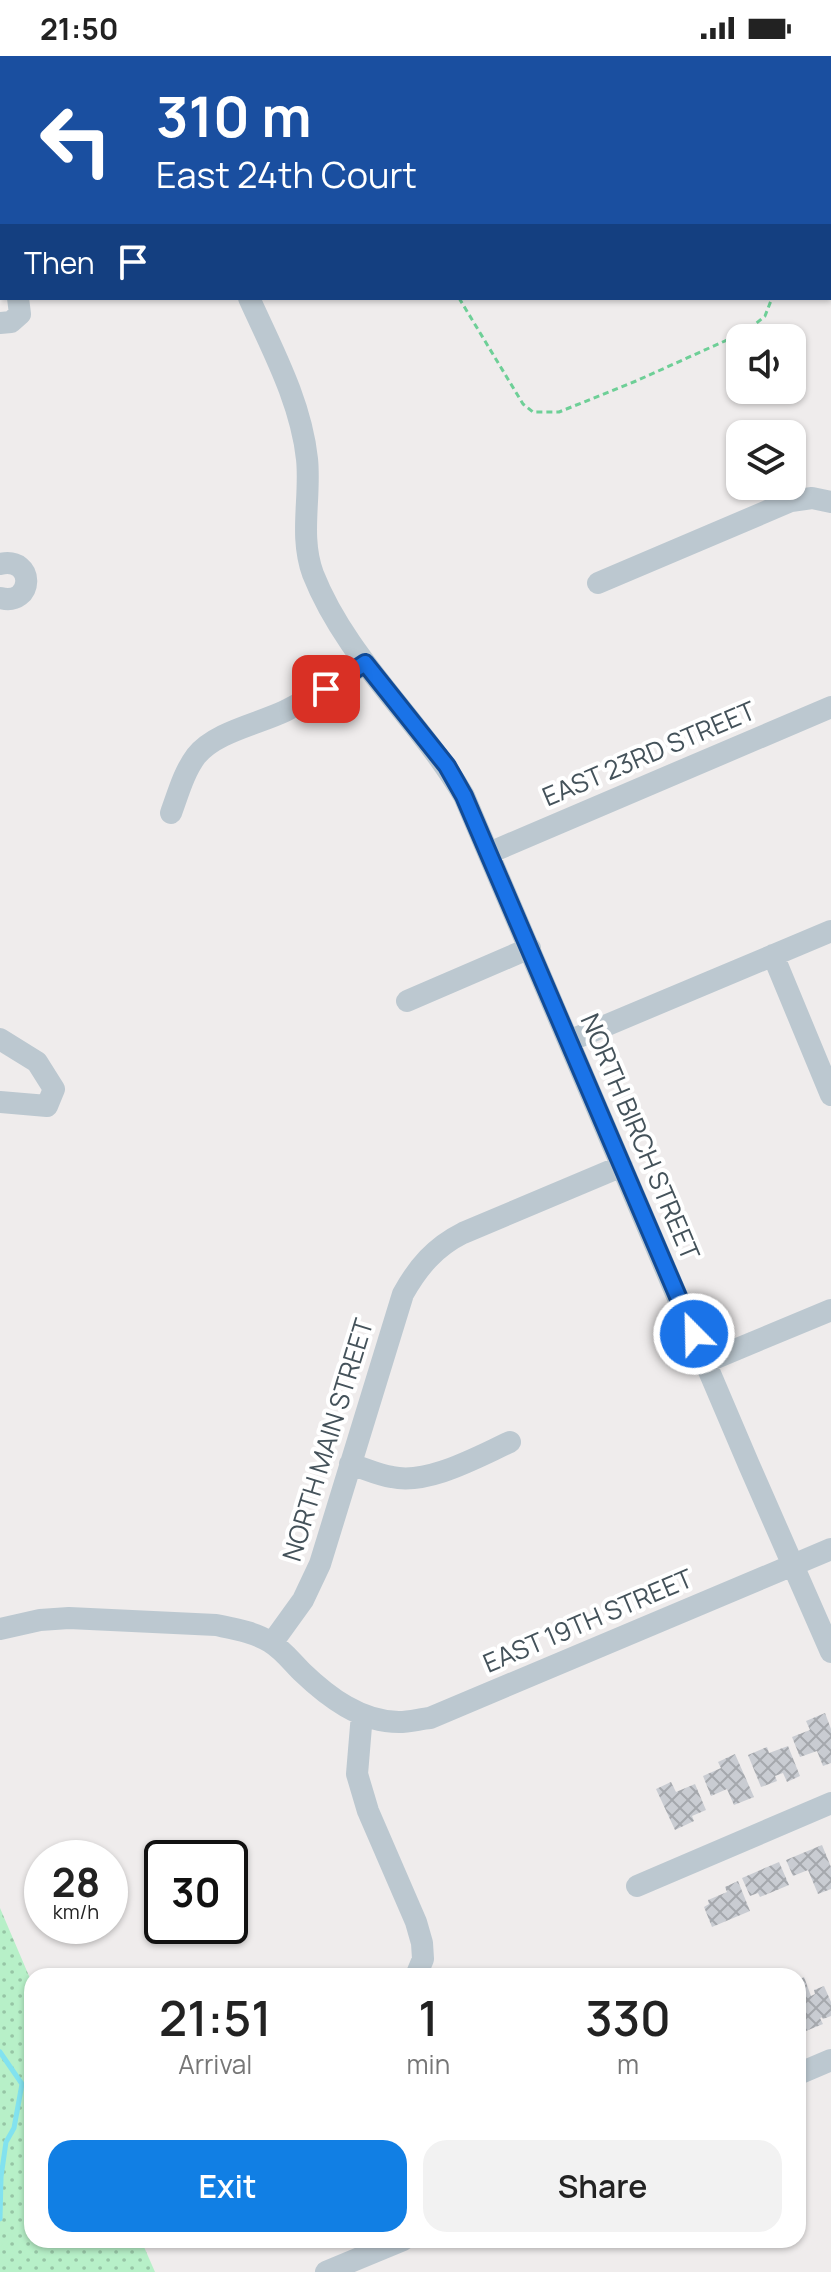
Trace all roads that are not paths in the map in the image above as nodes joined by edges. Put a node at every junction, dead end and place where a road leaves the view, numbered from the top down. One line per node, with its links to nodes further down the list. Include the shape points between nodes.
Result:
1 (18, 300): 3 (street, via 20,314)
2 (250, 300): 8 (street, NORTH BIRCH STREET, via 295,404 307,459 305,517 312,570 338,624)
3 (0, 323)
4 (830, 501): 6 (street, via 791,501)
5 (0, 564): 7 (street, via 17,564 27,579 17,597)
6 (598, 583)
7 (0, 598)
8 (365, 663): 10 (street, via 283,712 213,741 187,772); 11 (street, NORTH BIRCH STREET, via 447,766)
9 (831, 707): 11 (street, EAST 23RD STREET)
10 (171, 813)
11 (489, 853): 13 (street, NORTH BIRCH STREET)
12 (831, 931): 14 (street)
13 (530, 948): 15 (street); 17 (street, NORTH BIRCH STREET)
14 (773, 955): 17 (street); 18 (street)
15 (407, 1001)
16 (0, 1039): 19 (street, via 37,1062 54,1089 47,1106)
17 (569, 1041): 20 (street, NORTH BIRCH STREET)
18 (831, 1095)
19 (0, 1102)
20 (622, 1166): 22 (street, NORTH BIRCH STREET); 24 (street, NORTH MAIN STREET, via 463,1233 420,1267 403,1294)
21 (831, 1310): 22 (street)
22 (706, 1362): 26 (street, NORTH BIRCH STREET)
23 (510, 1442): 24 (street, via 423,1476 394,1478)
24 (350, 1464): 28 (street, NORTH MAIN STREET, via 313,1582)
25 (831, 1549): 26 (street, EAST 19TH STREET)
26 (793, 1565): 29 (street, NORTH BIRCH STREET); 30 (street, EAST 19TH STREET, via 430,1718 398,1722)
27 (0, 1629): 28 (street, via 69,1618 216,1625)
28 (272, 1643): 30 (street, EAST 19TH STREET, via 329,1696)
29 (831, 1652)
30 (362, 1714): 33 (street, via 357,1774 419,1933)
31 (831, 1803): 32 (street)
32 (637, 1886)
33 (419, 1968)
34 (831, 2060): 35 (street)
35 (806, 2071)
36 (384, 2248): 37 (street)
37 (326, 2272)

